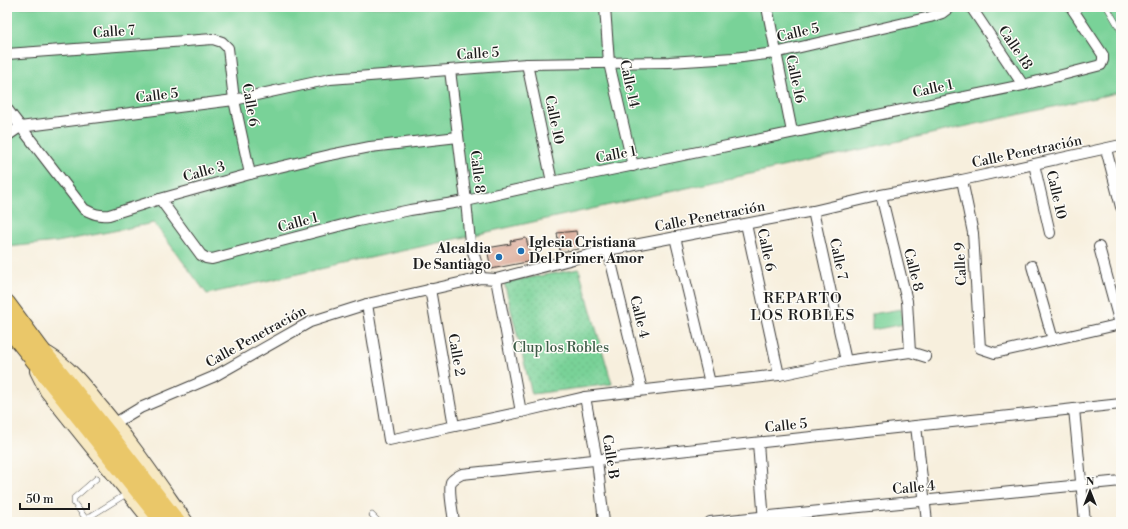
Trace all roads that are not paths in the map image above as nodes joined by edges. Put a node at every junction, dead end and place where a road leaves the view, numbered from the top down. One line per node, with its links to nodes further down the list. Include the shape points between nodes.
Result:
1 (606, 7): 11 (street, Calle 14)
2 (767, 7): 9 (street, Calle 16)
3 (950, 7): 9 (street, Calle 5, via 930,17)
4 (971, 7): 14 (street, Calle 18)
5 (1071, 7): 14 (street, Calle 1, via 1103,55 1101,65)
6 (1107, 7): 7 (lane)
7 (1121, 31)
8 (222, 42): 10 (street, Calle 7, via 213,39); 15 (street, Calle 6, via 228,48)
9 (775, 53): 11 (street, Calle 5, via 676,62); 18 (street, Calle 16)
10 (7, 54)
11 (609, 63): 12 (street, Calle 5); 24 (street, Calle 14)
12 (527, 64): 13 (street, Calle 5); 27 (street, Calle 10)
13 (450, 70): 15 (street, Calle 5, via 330,78); 20 (street, Calle 8)
14 (1023, 85): 18 (street, Calle 1)
15 (234, 100): 17 (street, Calle 5); 25 (street, Calle 6)
16 (7, 109): 17 (street, Calle 3)
17 (20, 127): 19 (street, Calle 5); 29 (street, Calle 3, via 84,209 98,215 109,215)
18 (792, 132): 24 (street, Calle 1)
19 (7, 137)
20 (458, 137): 25 (street, Calle 3, via 370,147); 30 (street, Calle 8)
21 (1121, 146): 22 (street, Calle Penetración)
22 (1106, 149): 23 (street, Calle Penetración); 31 (street)
23 (1034, 164): 26 (street, Calle Penetración); 34 (street, Calle 10)
24 (633, 166): 27 (street, Calle 1)
25 (250, 174): 29 (street, Calle 3)
26 (962, 180): 28 (street, Calle Penetración); 46 (street, Calle 9, via 973,233 980,348 995,353)
27 (552, 182): 30 (street, Calle 1)
28 (881, 195): 32 (street, Calle Penetración); 47 (street, Calle 8, via 907,301)
29 (160, 199): 30 (street, Calle 1, via 201,255 212,259 358,221)
30 (466, 201): 39 (street, Calle 8, via 470,242)
31 (1121, 208)
32 (813, 211): 33 (street, Calle Penetración); 50 (street, Calle 7)
33 (746, 224): 35 (street, Calle Penetración); 51 (street, Calle 6)
34 (1050, 234)
35 (675, 238): 37 (street, Calle Penetración); 52 (street)
36 (1099, 247): 44 (street)
37 (608, 250): 40 (street, Calle Penetración); 53 (street, Calle 4)
38 (1032, 266): 46 (street)
39 (481, 278): 40 (street, Calle Penetración); 41 (street, Calle Penetración)
40 (496, 279): 57 (street)
41 (430, 289): 43 (street, Calle Penetración); 59 (street, Calle 2)
42 (7, 303): 48 (main road)
43 (366, 304): 58 (street, Calle Penetración, via 310,322 213,377 140,408); 59 (street, via 389,440)
44 (1121, 324): 46 (street)
45 (8, 330): 48 (main road)
46 (1053, 340)
47 (910, 352): 49 (street); 50 (street)
48 (37, 354): 58 (street, via 59,361 73,373); 66 (street, via 39,377 47,391); 72 (main road); 73 (main road, via 112,438)
49 (926, 357)
50 (846, 361): 51 (street)
51 (780, 375): 52 (street)
52 (710, 383): 53 (street)
53 (642, 390): 54 (street)
54 (584, 396): 57 (street); 62 (street, Calle B)
55 (1121, 404): 56 (street, Calle 5)
56 (1074, 409): 60 (street, Calle 5); 65 (street)
57 (521, 412): 59 (street)
58 (115, 423): 74 (street)
59 (454, 426)
60 (916, 426): 61 (street, Calle 5); 67 (street)
61 (758, 443): 62 (street, Calle 5); 69 (street)
62 (597, 460): 76 (street, Calle 5, via 462,474 451,483); 77 (street, Calle B)
63 (97, 478): 70 (lane, via 74,498 74,503)
64 (1121, 481): 65 (street, Calle 4)
65 (1081, 485): 67 (street, Calle 4); 80 (street)
66 (129, 493): 70 (lane); 71 (street)
67 (924, 502): 69 (street, Calle 4); 79 (street)
68 (372, 515): 75 (lane)
69 (764, 519): 78 (street, Calle 4)
70 (85, 521)
71 (152, 522)
72 (163, 522)
73 (177, 522)
74 (186, 522)
75 (379, 522)
76 (454, 522)
77 (604, 522)
78 (710, 522)
79 (926, 522)
80 (1085, 522)

